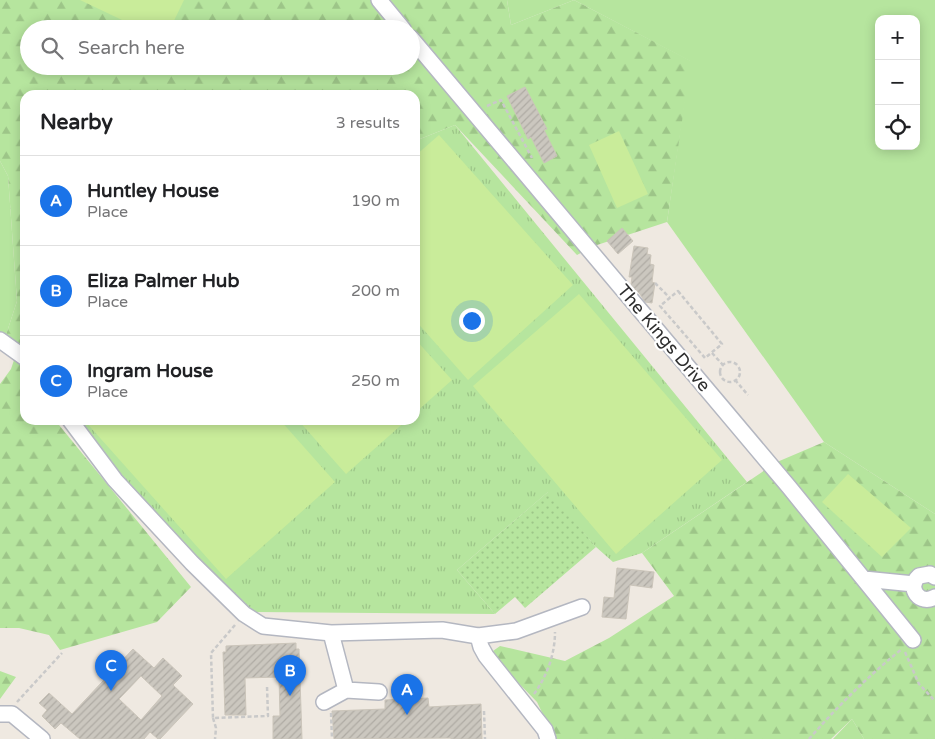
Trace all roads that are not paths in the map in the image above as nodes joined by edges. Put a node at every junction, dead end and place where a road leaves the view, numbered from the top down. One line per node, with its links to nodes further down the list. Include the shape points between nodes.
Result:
1 (379, 0): 2 (street)
2 (396, 20)
3 (420, 49): 8 (street, The Kings Drive)
4 (0, 340): 5 (street)
5 (20, 354)
6 (74, 425): 12 (street, via 115,480 244,614 263,626)
7 (935, 577): 9 (street, via 924,574)
8 (864, 579): 9 (street); 14 (street, The Kings Drive)
9 (914, 584): 10 (street, via 919,598 930,600)
10 (935, 597)
11 (582, 607): 13 (street, via 516,631)
12 (331, 633): 13 (street, via 442,630); 15 (street)
13 (478, 636): 20 (street, via 486,656 545,730)
14 (913, 640)
15 (346, 690): 16 (street); 17 (street)
16 (379, 692)
17 (324, 702)
18 (4, 713): 19 (street, via 16,716)
19 (42, 739)
20 (548, 739)

